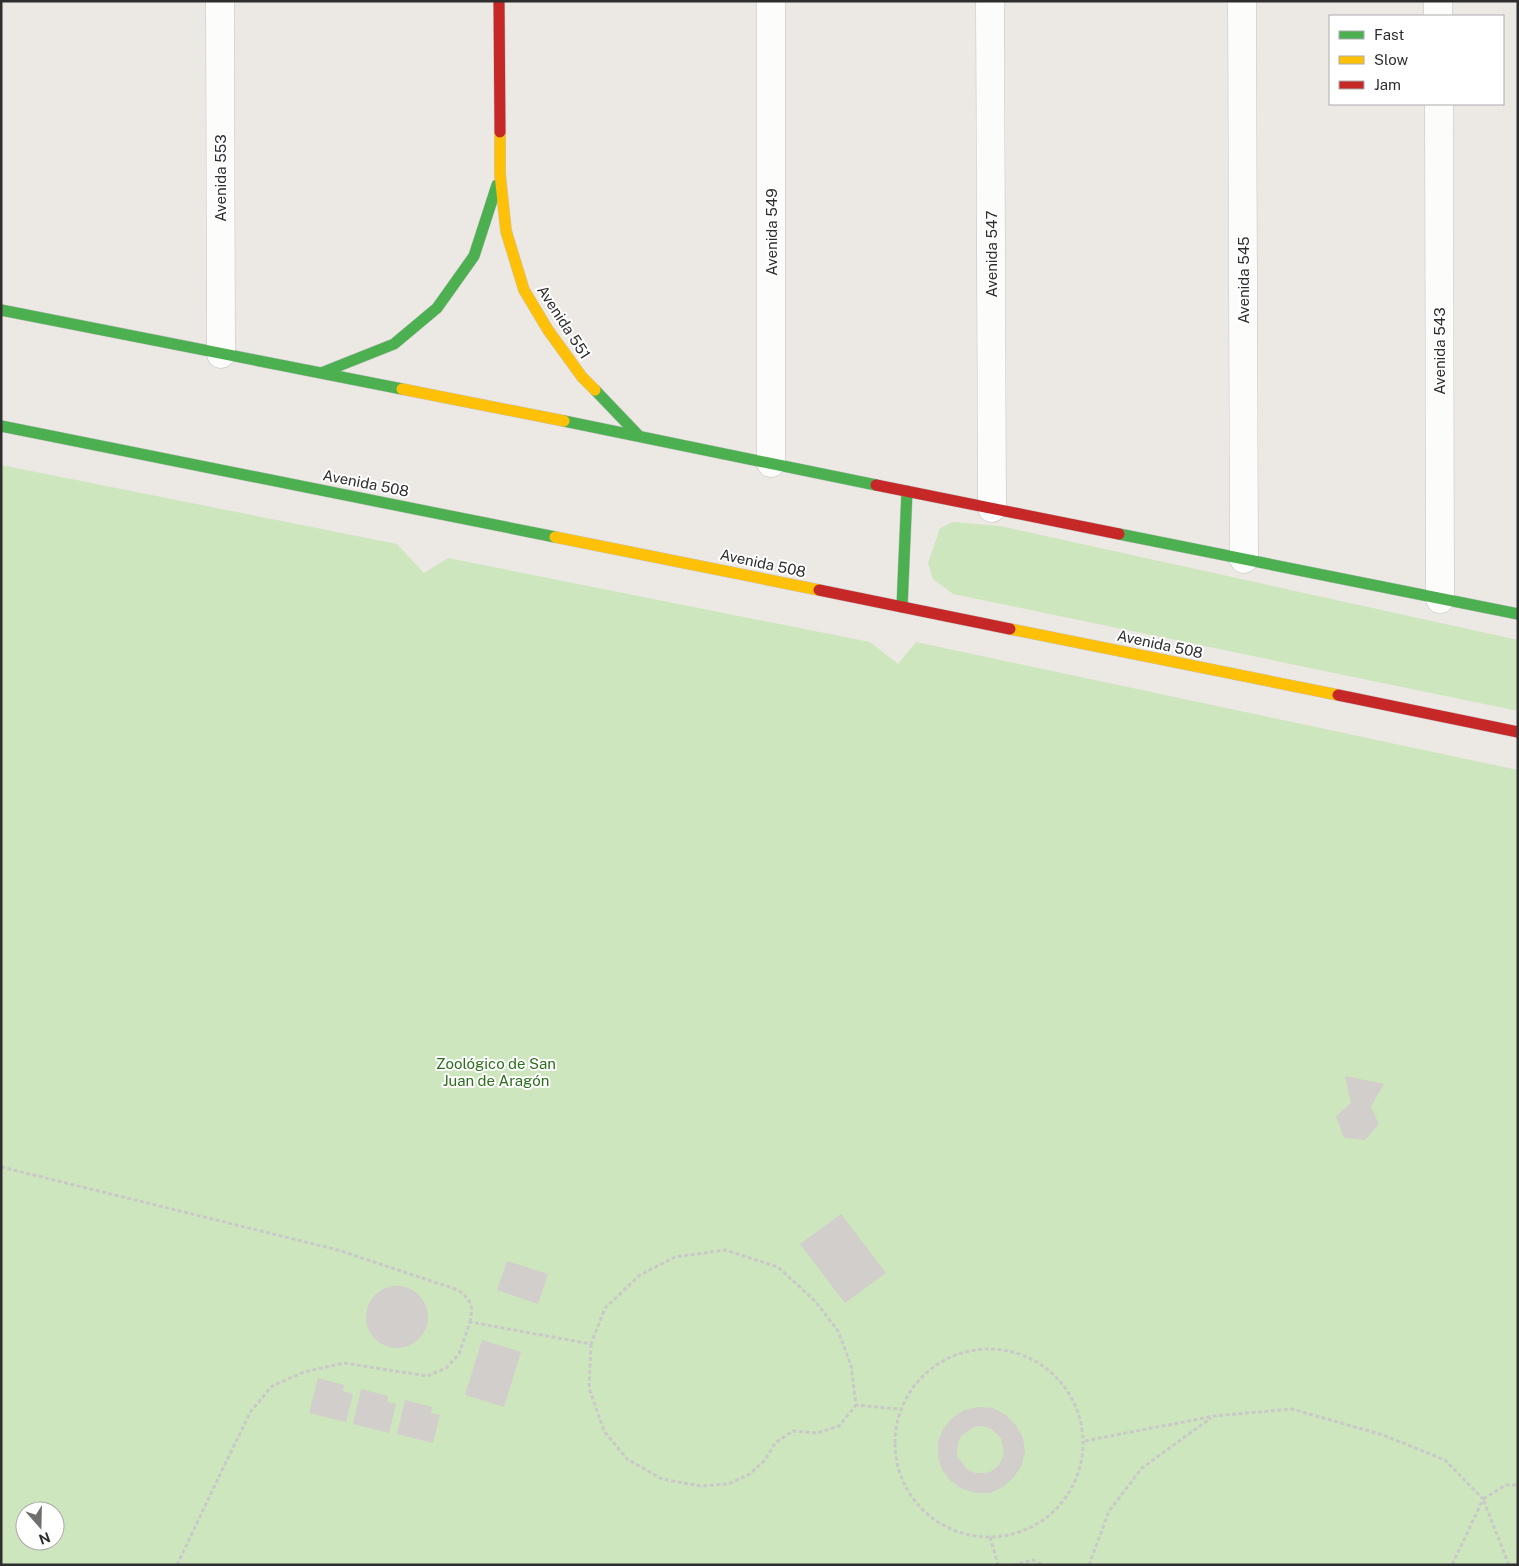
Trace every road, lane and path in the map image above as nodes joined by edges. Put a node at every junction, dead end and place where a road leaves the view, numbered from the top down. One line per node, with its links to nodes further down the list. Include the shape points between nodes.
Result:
1 (220, 1): 11 (street, Avenida 553)
2 (500, 1): 9 (street, Avenida 551)
3 (771, 1): 15 (street, Avenida 549)
4 (990, 1): 17 (street, Avenida 547)
5 (1242, 1): 18 (street, Avenida 545)
6 (1438, 1): 7 (street)
7 (1438, 15)
8 (1439, 105): 19 (street, Avenida 543)
9 (500, 174): 12 (street, Avenida 551, via 474,256 437,308 394,344); 14 (street, Avenida 551, via 506,231 524,290 582,377)
10 (1, 310): 11 (street)
11 (221, 354): 12 (street)
12 (321, 373): 14 (street)
13 (1, 426): 20 (street, Avenida 508)
14 (639, 436): 15 (street)
15 (771, 463): 16 (street)
16 (907, 491): 17 (street); 20 (street)
17 (992, 508): 18 (street)
18 (1244, 560): 19 (street)
19 (1440, 599): 21 (street)
20 (902, 607): 22 (street, Avenida 508)
21 (1518, 614)
22 (1518, 732)
23 (1, 1167): 24 (path, via 338,1250 458,1290 468,1298 472,1308)
24 (470, 1322): 25 (path); 33 (path, via 459,1354 446,1368 427,1376 344,1363 304,1372 272,1386 252,1411)
25 (591, 1344): 26 (path, via 589,1388 604,1431 627,1459 662,1479 700,1486 728,1484 750,1474 765,1460 775,1442 793,1431 817,1433 839,1426); 26 (path, via 605,1308 640,1275 675,1257 725,1250 778,1267 816,1302 838,1331 851,1365)
26 (856, 1405): 27 (path)
27 (900, 1409): 29 (path, via 919,1378 959,1353 1000,1349 1039,1362 1062,1382 1080,1412); 32 (path, via 892,1445 900,1481 922,1511 953,1531)
28 (1214, 1416): 29 (path); 31 (path, via 1292,1409 1383,1435 1445,1460); 37 (path, via 1142,1468 1109,1511)
29 (1085, 1441): 32 (path, via 1077,1477 1057,1508 1027,1529)
30 (1518, 1485): 31 (path, via 1506,1485)
31 (1483, 1499): 38 (path); 39 (path)
32 (990, 1537): 34 (path)
33 (177, 1565)
34 (998, 1565)
35 (1013, 1565): 36 (path, via 1033,1560)
36 (1043, 1565)
37 (1089, 1565)
38 (1452, 1565)
39 (1509, 1565)

